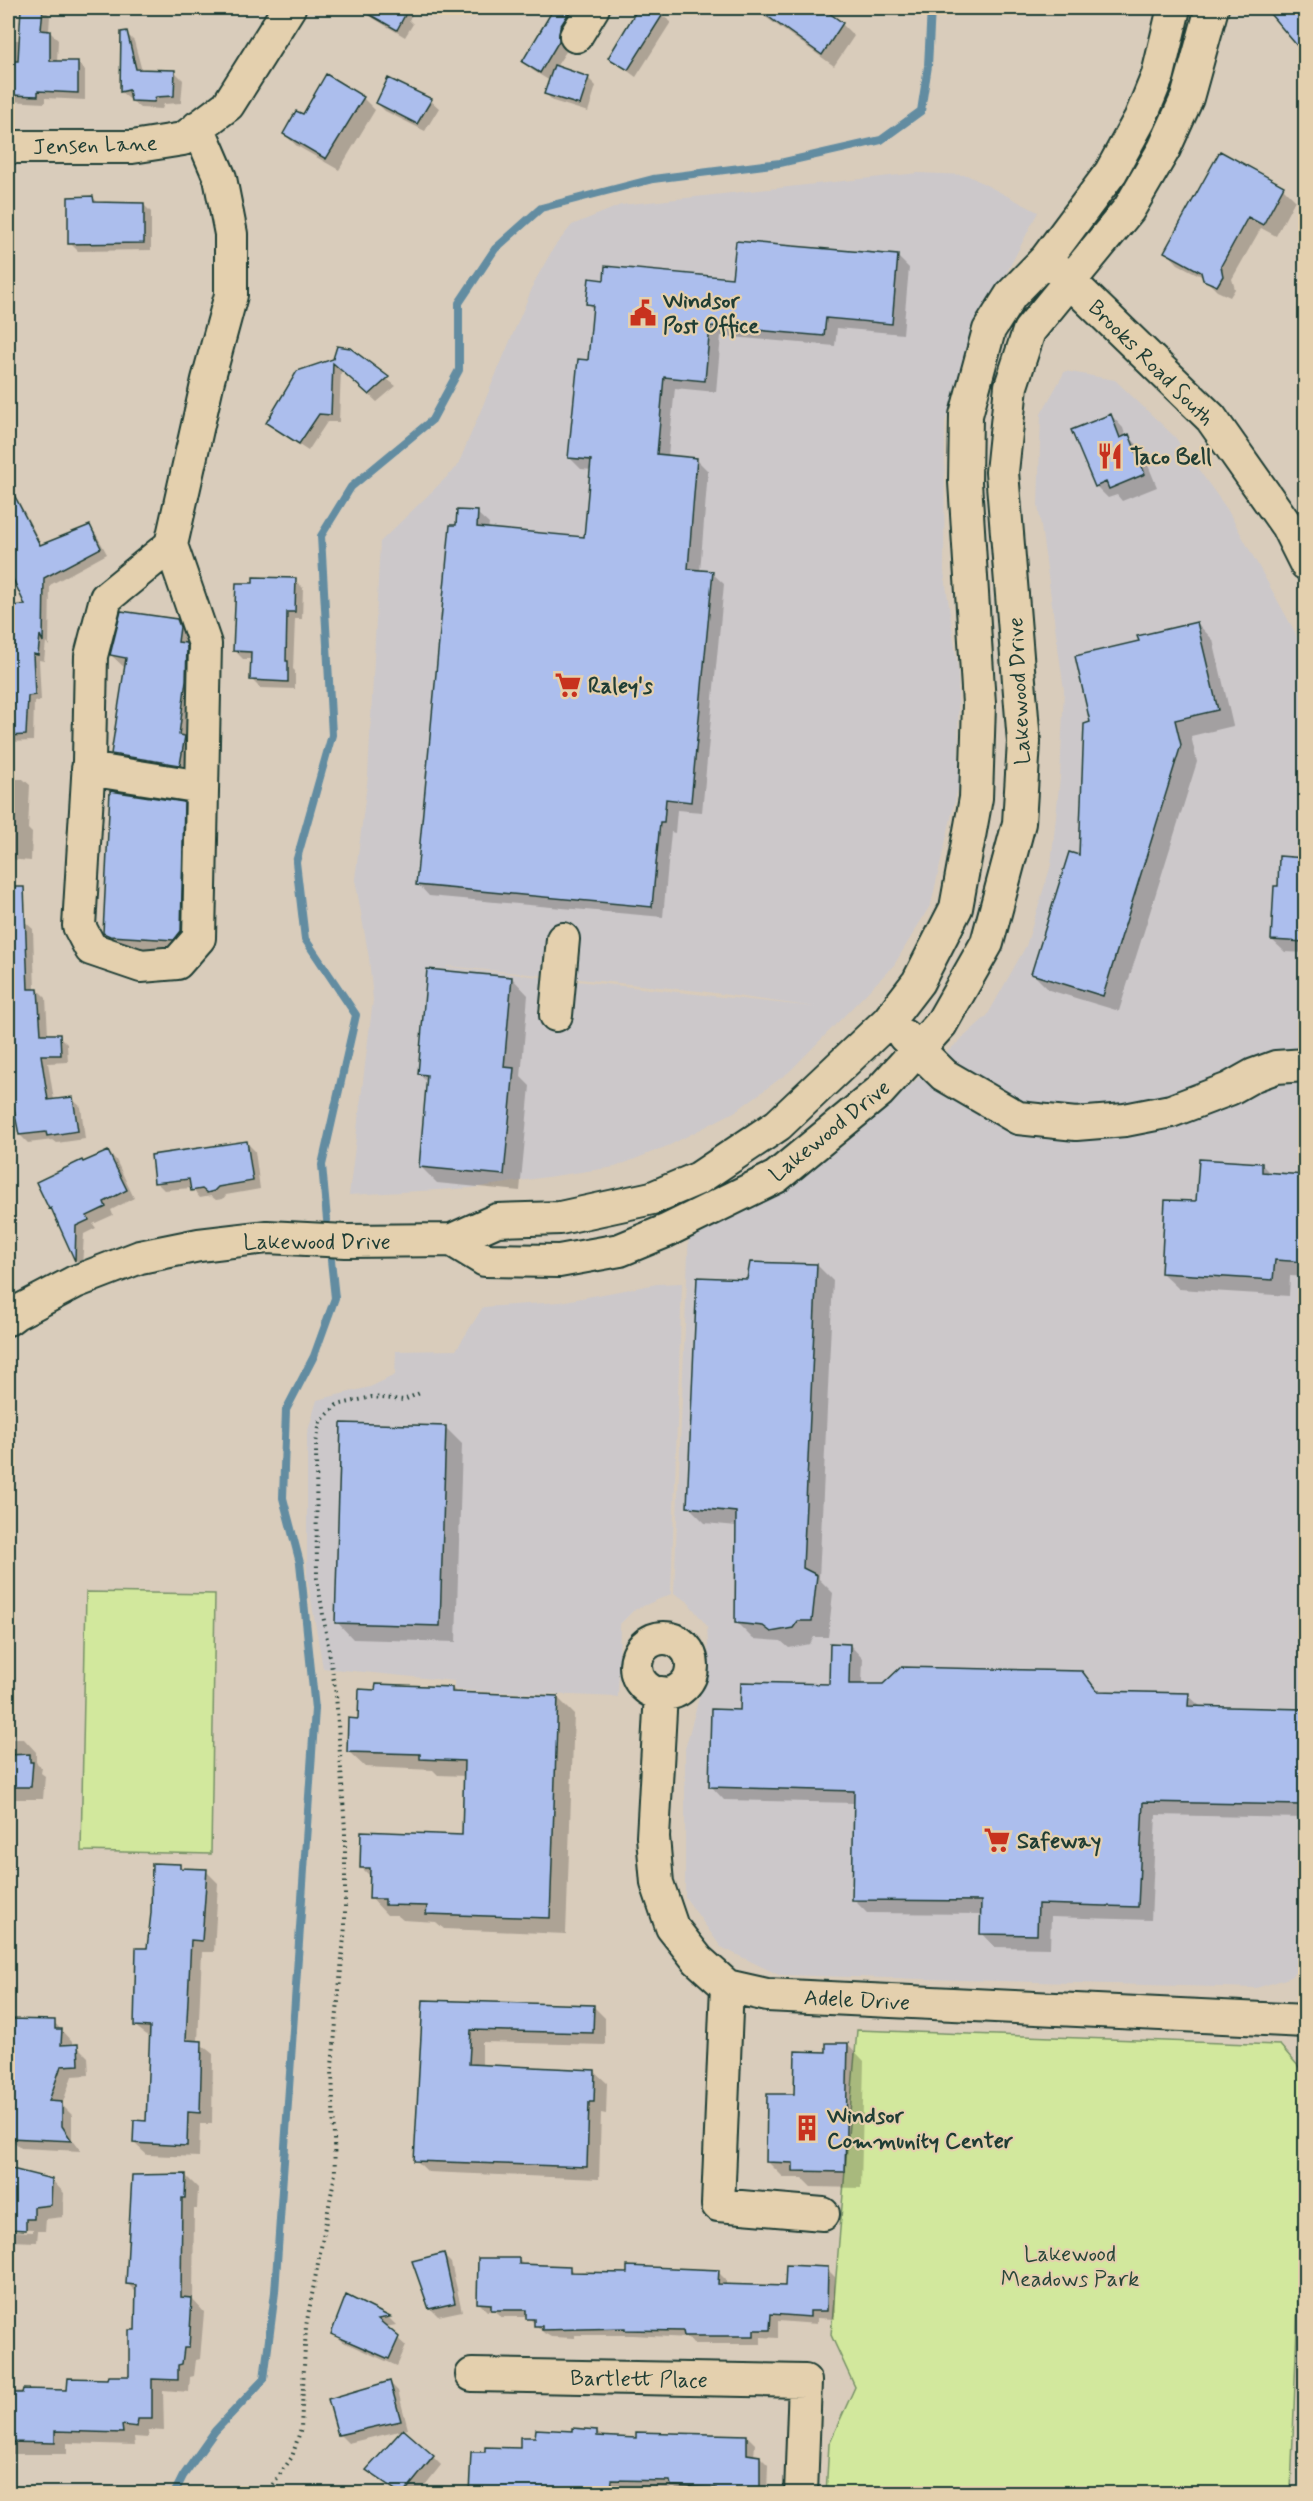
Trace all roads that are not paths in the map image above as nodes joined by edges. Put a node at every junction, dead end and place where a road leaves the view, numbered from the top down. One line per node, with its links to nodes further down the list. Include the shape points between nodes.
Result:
1 (289, 8): 6 (street, via 228,105)
2 (593, 8): 5 (street)
3 (1174, 8): 8 (street, Lakewood Drive, via 1158,75 1140,119 1111,172)
4 (1212, 8): 9 (street, Lakewood Drive, via 1187,98 1164,149 1129,209)
5 (576, 36)
6 (191, 133): 7 (street, Jensen Lane, via 132,147); 10 (street, via 223,189 231,234 231,295)
7 (8, 147)
8 (1046, 259): 9 (street, Brooks Road South); 16 (street, Lakewood Drive, via 1011,295 989,330 966,415 965,482 980,704 976,798 956,908 918,982)
9 (1071, 282): 11 (street, Brooks Road South, via 1211,418 1287,526); 17 (street, Lakewood Drive, via 1029,331 1011,386 1002,472 1024,742 1019,823 987,943 941,1024)
10 (171, 545): 12 (street, via 106,598 91,656); 13 (street, via 205,644)
11 (1305, 564)
12 (88, 769): 13 (street); 13 (street, via 79,926 92,949 141,966 177,963 199,938)
13 (202, 787)
14 (563, 939): 15 (street)
15 (556, 1015)
16 (888, 1020): 17 (street); 19 (street, Lakewood Drive, via 778,1125 699,1178 652,1198 560,1218 497,1220)
17 (919, 1050): 18 (street, via 944,1075 1018,1118 1076,1124 1171,1111 1276,1067); 19 (street, Lakewood Drive, via 879,1092 776,1177 657,1235 620,1250 559,1261 484,1260)
18 (1305, 1065)
19 (452, 1240): 20 (street, Lakewood Drive, via 267,1237 199,1245 140,1257)
20 (10, 1309)
21 (661, 1693): 22 (street, Adele Drive, via 653,1837 657,1883 672,1927 698,1960)
22 (727, 1986): 23 (street, Adele Drive, via 767,1995); 24 (street, via 718,2205)
23 (1305, 2021)
24 (823, 2214)
25 (472, 2375): 26 (street, Bartlett Place, via 805,2381)
26 (801, 2493)

